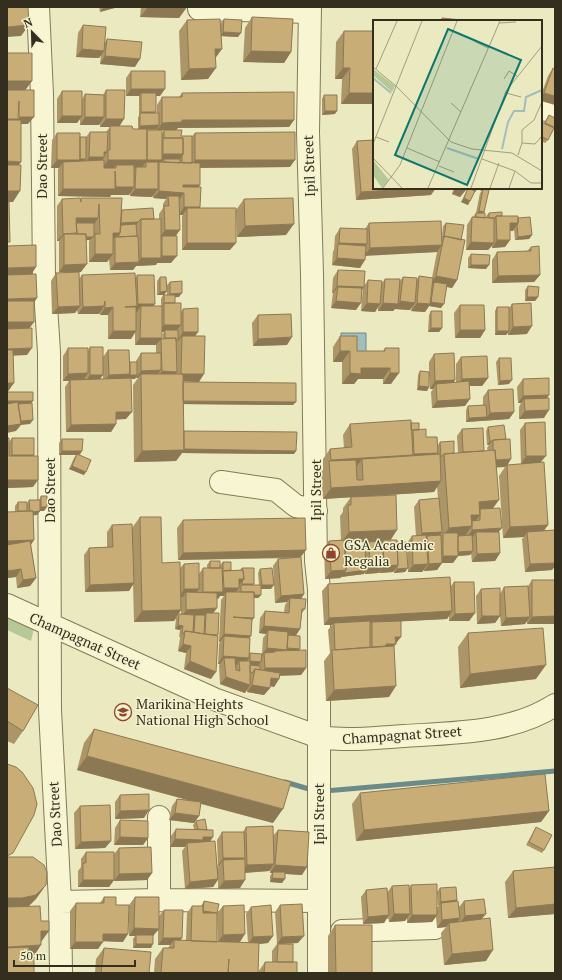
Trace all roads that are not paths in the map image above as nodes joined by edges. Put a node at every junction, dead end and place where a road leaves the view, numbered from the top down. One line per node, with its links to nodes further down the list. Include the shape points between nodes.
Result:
1 (38, 7): 9 (street, Dao Street, via 44,267 49,352)
2 (199, 10): 3 (street)
3 (310, 10): 7 (street, Ipil Street, via 308,132)
4 (542, 109): 5 (street)
5 (555, 111)
6 (221, 482): 7 (street, via 276,490 296,506)
7 (316, 511): 11 (street, Ipil Street)
8 (7, 605): 9 (street, Champagnat Street)
9 (49, 625): 11 (street, Champagnat Street, via 214,699); 15 (street, Dao Street, via 50,710)
10 (555, 705): 11 (street, Champagnat Street, via 528,719 494,728 365,739)
11 (319, 737): 14 (street, Ipil Street)
12 (159, 817): 13 (street)
13 (159, 900): 14 (street); 15 (street)
14 (319, 901): 17 (street, Ipil Street)
15 (60, 902): 18 (street, Dao Street)
16 (435, 928): 17 (street)
17 (319, 932): 19 (street, Ipil Street)
18 (61, 973)
19 (319, 973)

